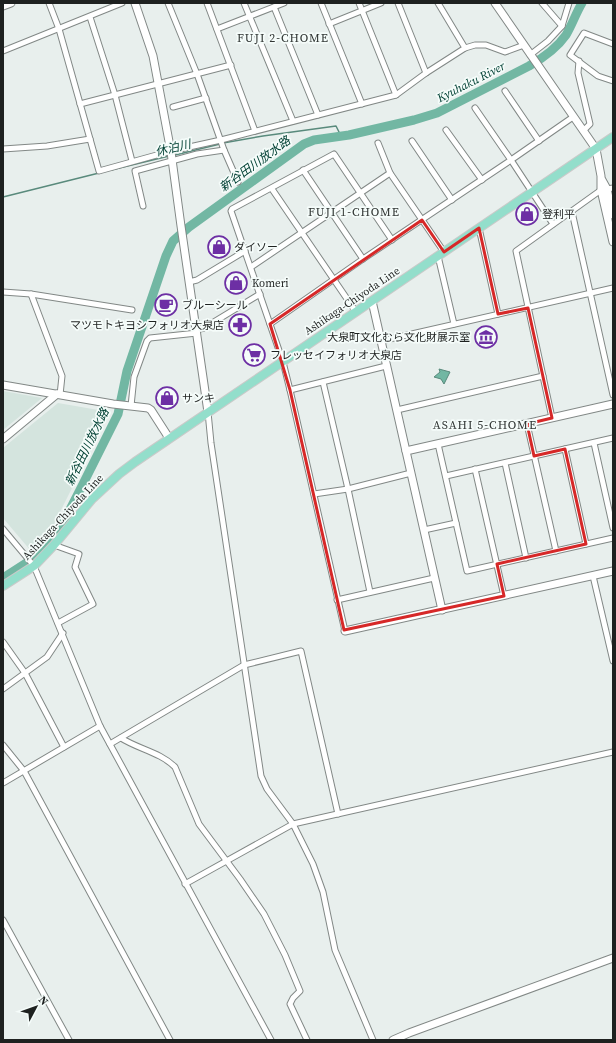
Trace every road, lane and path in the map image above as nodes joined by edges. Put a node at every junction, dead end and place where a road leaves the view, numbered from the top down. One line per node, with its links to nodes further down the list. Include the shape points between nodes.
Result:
1 (11, 3): 17 (street)
2 (49, 3): 24 (street)
3 (122, 3): 20 (street)
4 (135, 3): 36 (street, via 153,56)
5 (168, 3): 34 (street)
6 (207, 3): 25 (street)
7 (244, 3): 21 (street)
8 (283, 3): 18 (street)
9 (320, 3): 22 (street)
10 (359, 3): 19 (street)
11 (381, 3): 19 (street)
12 (398, 3): 33 (street)
13 (438, 3): 28 (street)
14 (495, 3): 27 (street)
15 (542, 3): 23 (street)
16 (570, 3): 23 (street)
17 (3, 6)
18 (274, 7): 21 (street); 45 (street)
19 (362, 11): 22 (street); 39 (street)
20 (90, 17): 24 (street); 38 (street)
21 (250, 17): 25 (street); 47 (street)
22 (329, 24): 42 (street)
23 (562, 26): 30 (street)
24 (59, 29): 29 (street); 41 (street)
25 (217, 29): 32 (street)
26 (613, 44): 31 (street, via 584,33 570,56)
27 (524, 45): 28 (street, via 505,52 486,45); 30 (street)
28 (465, 48): 33 (street)
29 (3, 51)
30 (531, 56): 46 (street)
31 (579, 62): 35 (street, via 598,76); 50 (street, via 578,73 590,124)
32 (231, 65): 34 (street); 49 (street)
33 (426, 73): 39 (street)
34 (197, 74): 36 (street); 40 (street)
35 (613, 81)
36 (158, 83): 38 (street); 60 (street)
37 (505, 91): 55 (street)
38 (116, 95): 41 (street); 62 (street)
39 (396, 95): 42 (street)
40 (206, 98): 43 (street); 53 (street)
41 (80, 104): 52 (street)
42 (362, 104): 45 (street)
43 (173, 107)
44 (475, 108): 61 (street)
45 (318, 115): 47 (street)
46 (573, 117): 50 (street); 55 (street)
47 (293, 121): 49 (street)
48 (446, 130): 65 (street)
49 (255, 131): 53 (street)
50 (583, 131): 58 (street)
51 (613, 137): 58 (main road, Ashikaga-Chiyoda Line)
52 (90, 138): 57 (street, via 47,146); 62 (street, via 99,171)
53 (221, 140): 59 (street); 60 (street)
54 (412, 141): 71 (street)
55 (539, 141): 61 (street)
56 (378, 143): 64 (street)
57 (3, 149)
58 (596, 149): 68 (street, via 600,176); 70 (main road, Ashikaga-Chiyoda Line)
59 (224, 150): 60 (street); 66 (street)
60 (172, 156): 62 (street); 72 (street, via 135,171); 87 (street)
61 (511, 160): 65 (street); 70 (street)
62 (132, 162)
63 (303, 170): 69 (street, via 334,154); 74 (street); 82 (street, via 232,209)
64 (390, 173): 69 (street); 76 (street)
65 (482, 180): 71 (street)
66 (238, 182)
67 (272, 189): 79 (street)
68 (607, 189): 73 (street); 75 (street); 81 (street)
69 (360, 193): 74 (street); 80 (street)
70 (532, 193): 77 (street); 78 (main road, Ashikaga-Chiyoda Line)
71 (452, 200): 76 (street)
72 (143, 206)
73 (572, 212): 77 (street); 92 (street)
74 (332, 213): 79 (street); 84 (street)
75 (613, 215)
76 (422, 220): 80 (street); 83 (street)
77 (553, 224): 94 (street, via 516,251)
78 (479, 228): 83 (main road, Ashikaga-Chiyoda Line); 97 (street)
79 (302, 232): 85 (street); 86 (street)
80 (392, 240): 84 (street)
81 (613, 242)
82 (245, 251): 85 (street); 87 (street, via 197,280)
83 (441, 254): 93 (main road, Ashikaga-Chiyoda Line); 99 (street)
84 (363, 259): 86 (street)
85 (251, 267): 91 (street)
86 (334, 279): 96 (street); 98 (street)
87 (189, 282): 100 (street)
88 (613, 288): 92 (street)
89 (3, 292): 90 (street)
90 (31, 294): 95 (street); 108 (street, via 62,376)
91 (260, 294): 98 (street); 100 (street)
92 (590, 294): 94 (street); 109 (street)
93 (372, 301): 96 (main road, Ashikaga-Chiyoda Line); 101 (street)
94 (528, 308): 97 (street); 104 (street)
95 (132, 310)
96 (356, 312): 102 (main road, Ashikaga-Chiyoda Line)
97 (498, 314): 99 (street)
98 (270, 324): 102 (street)
99 (454, 324): 101 (street)
100 (197, 331): 111 (street, via 150,338 147,341); 113 (street)
101 (381, 341): 103 (street)
102 (283, 362): 107 (street); 113 (main road, Ashikaga-Chiyoda Line)
103 (386, 366): 105 (street); 112 (street)
104 (543, 376): 112 (street); 114 (street)
105 (323, 382): 107 (street); 128 (street)
106 (3, 385): 108 (street)
107 (290, 390): 129 (street)
108 (58, 395): 111 (street); 118 (street)
109 (613, 395)
110 (613, 404): 114 (street)
111 (127, 406): 116 (street, via 151,410)
112 (397, 410): 122 (street)
113 (208, 412): 116 (main road, Ashikaga-Chiyoda Line); 154 (street)
114 (552, 418): 115 (street)
115 (527, 424): 120 (street); 123 (street)
116 (169, 438): 136 (main road, Ashikaga-Chiyoda Line, via 119,474 92,499)
117 (613, 438): 119 (street)
118 (3, 439)
119 (594, 443): 121 (street); 131 (street)
120 (438, 444): 122 (street); 127 (street)
121 (564, 449): 123 (street); 135 (street)
122 (406, 451): 126 (street)
123 (534, 456): 124 (street); 137 (street)
124 (504, 463): 125 (street); 138 (street)
125 (475, 469): 127 (street); 139 (street)
126 (411, 473): 128 (street); 132 (street)
127 (446, 476): 130 (street)
128 (348, 488): 129 (street); 145 (street)
129 (314, 494): 147 (street)
130 (456, 523): 132 (street); 139 (street, via 467,571)
131 (613, 528)
132 (424, 530): 143 (street)
133 (4, 532): 140 (street)
134 (613, 538): 135 (street)
135 (586, 544): 137 (street)
136 (54, 545): 140 (main road, Ashikaga-Chiyoda Line); 149 (street, via 79,554 75,567 93,604)
137 (556, 551): 138 (street)
138 (526, 558): 139 (street)
139 (497, 564): 146 (street)
140 (34, 566): 144 (main road, Ashikaga-Chiyoda Line); 149 (street)
141 (613, 571): 142 (street)
142 (593, 576): 146 (street); 153 (street)
143 (434, 578): 145 (street); 148 (street)
144 (3, 586)
145 (370, 592): 147 (street)
146 (504, 596): 148 (street)
147 (337, 600): 150 (street)
148 (442, 610): 150 (street)
149 (58, 622): 151 (street)
150 (345, 631)
151 (63, 633): 155 (street, via 47,657); 157 (street)
152 (3, 642): 155 (street)
153 (613, 661)
154 (244, 665): 158 (street); 165 (street, via 301,651); 166 (street, via 261,776 267,789)
155 (25, 673): 156 (street); 161 (street)
156 (3, 689)
157 (100, 726): 159 (street); 161 (street)
158 (121, 738): 159 (street); 167 (street, via 161,756 175,767 200,824)
159 (110, 744): 168 (street)
160 (3, 745): 163 (street)
161 (64, 747): 163 (street)
162 (613, 752): 165 (street)
163 (24, 771): 164 (street); 172 (street)
164 (3, 783)
165 (338, 814): 166 (street)
166 (294, 824): 167 (street); 175 (street, via 313,864 323,892 335,950)
167 (227, 861): 168 (street); 174 (street, via 264,914 285,955 300,992 290,1004)
168 (185, 884): 173 (street)
169 (3, 920): 171 (street)
170 (613, 958): 176 (street)
171 (69, 1040)
172 (170, 1040)
173 (272, 1040)
174 (307, 1040)
175 (372, 1040)
176 (393, 1040)

